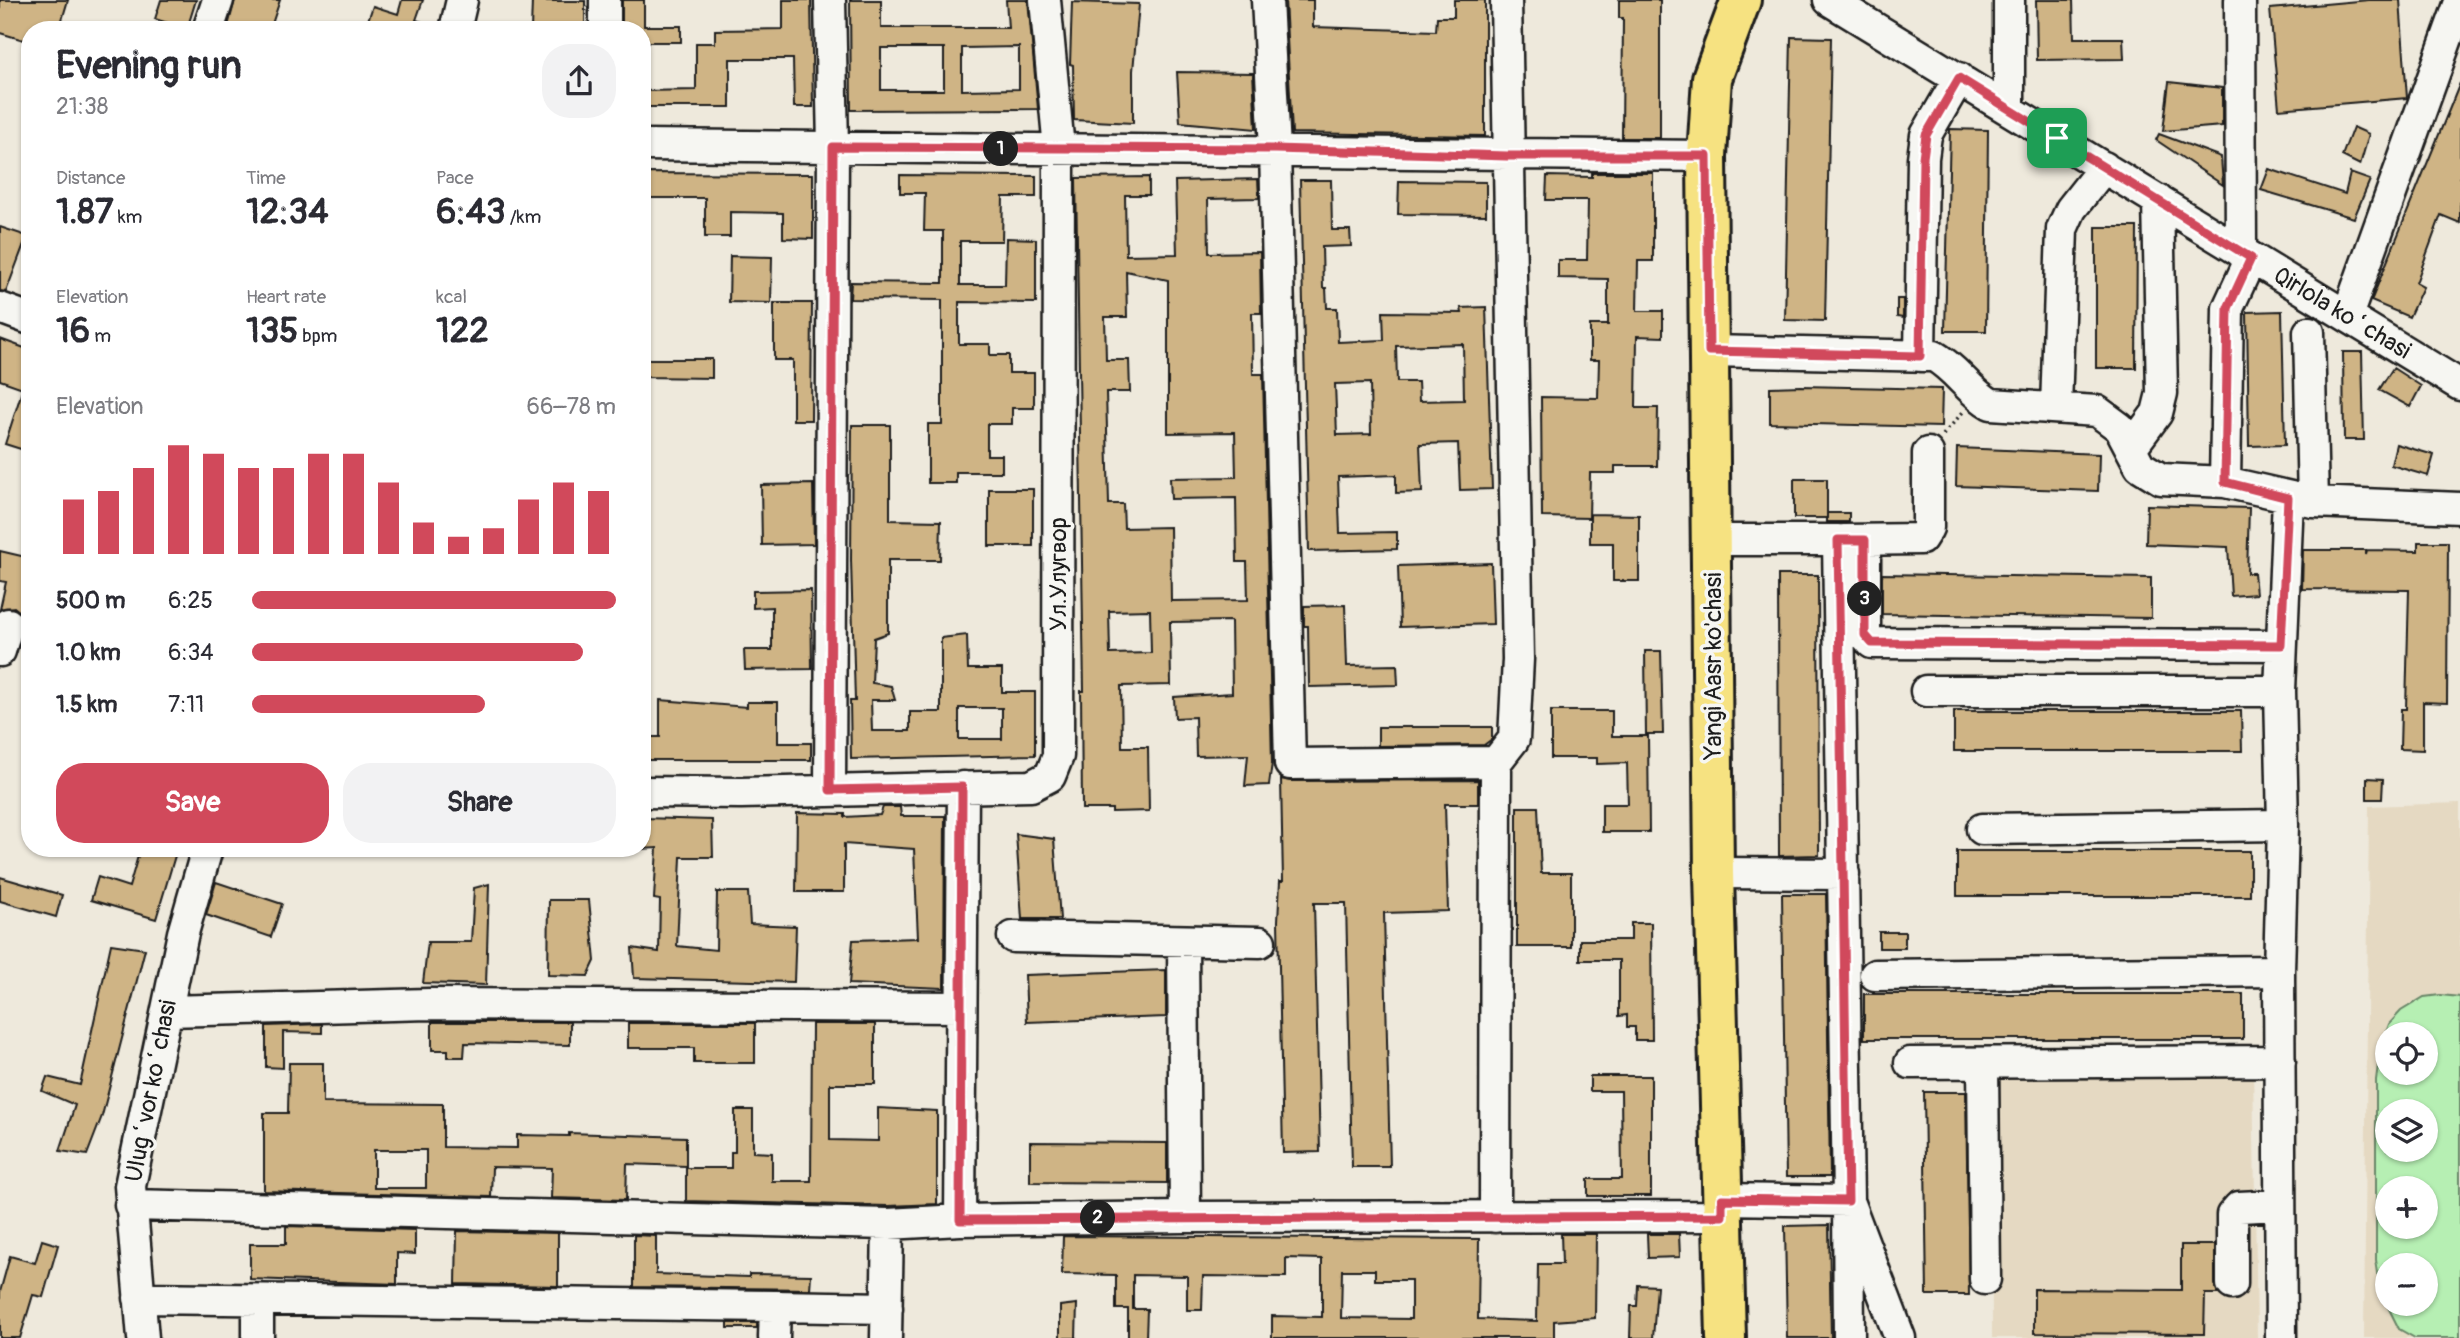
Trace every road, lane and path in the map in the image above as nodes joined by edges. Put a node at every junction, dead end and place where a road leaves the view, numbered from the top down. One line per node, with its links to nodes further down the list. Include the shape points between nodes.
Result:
1 (218, 0): 13 (street)
2 (462, 0): 14 (street)
3 (606, 0): 15 (street)
4 (830, 0): 19 (street)
5 (1045, 0): 20 (street, Ул.Улугвор)
6 (1268, 0): 21 (street)
7 (1506, 0): 22 (street)
8 (1741, 0): 23 (main road, Yangi Aasr ko'chasi, via 1712,78)
9 (1829, 0): 16 (street, Qirlola koʻchasi)
10 (2009, 0): 17 (street)
11 (2240, 0): 26 (street)
12 (2460, 2): 29 (street)
13 (211, 21)
14 (457, 21)
15 (605, 21)
16 (1959, 78): 17 (street, Qirlola koʻchasi); 32 (street, via 1926,135)
17 (2009, 109): 24 (street, Qirlola koʻchasi)
18 (651, 145): 19 (street)
19 (833, 147): 20 (street); 48 (street)
20 (1059, 149): 21 (street); 47 (street, Ул.Улугвор, via 1058,756 1050,776 1031,786)
21 (1275, 149): 22 (street); 46 (street, via 1290,764)
22 (1507, 156): 23 (street); 46 (street, via 1518,659 1514,739)
23 (1707, 156): 31 (main road, Yangi Aasr ko'chasi)
24 (2104, 167): 25 (street, Qirlola koʻchasi); 35 (street, via 2071,209 2062,229)
25 (2158, 201): 26 (street, Qirlola koʻchasi); 36 (street, via 2162,393 2157,413)
26 (2246, 255): 29 (street, Qirlola koʻchasi); 38 (street, via 2228,308)
27 (0, 308): 28 (street)
28 (21, 315)
29 (2347, 316): 33 (street, Qirlola koʻchasi)
30 (2309, 332): 39 (street)
31 (1709, 351): 32 (street); 41 (main road, Yangi Aasr ko'chasi)
32 (1920, 356): 34 (street, via 1934,356 1952,366)
33 (2460, 385)
34 (1977, 396): 35 (street, via 1991,404); 37 (path)
35 (2056, 408): 36 (street, via 2097,411 2120,428)
36 (2130, 448): 38 (street, via 2140,466 2161,479)
37 (1928, 453): 42 (street, via 1928,528 1921,538)
38 (2225, 482): 39 (street)
39 (2301, 500): 40 (street); 43 (street)
40 (2460, 508)
41 (1712, 540): 42 (street); 53 (main road, Yangi Aasr ko'chasi)
42 (1852, 540): 43 (street, via 1865,635 1872,643); 54 (street)
43 (2281, 645): 45 (street)
44 (1926, 691): 45 (street)
45 (2280, 691): 50 (street)
46 (1496, 762): 70 (street)
47 (962, 787): 48 (street, Ул.Улугвор); 60 (street)
48 (830, 790): 49 (street, Ул.Улугвор)
49 (651, 792)
50 (2283, 825): 51 (street); 58 (street)
51 (1982, 829)
52 (205, 857): 61 (street, Ulugʻvor koʻchasi)
53 (1714, 873): 54 (street); 68 (main road, Yangi Aasr ko'chasi)
54 (1844, 874): 65 (street)
55 (1013, 937): 56 (street)
56 (1183, 941): 57 (street); 69 (street)
57 (1259, 942)
58 (2279, 971): 59 (street); 62 (street)
59 (1875, 975)
60 (961, 1007): 61 (street, via 429,1004); 71 (street)
61 (167, 1011): 66 (street, Ulugʻvor koʻchasi, via 130,1186)
62 (2280, 1061): 64 (street); 67 (street)
63 (1910, 1063): 64 (street)
64 (1983, 1063): 73 (street)
65 (1848, 1201): 68 (street); 84 (street); 85 (street)
66 (130, 1205): 72 (street); 75 (street, Ulugʻvor koʻchasi)
67 (2280, 1205): 74 (street, via 2239,1207 2232,1215); 86 (street)
68 (1722, 1208): 70 (street); 83 (main road, Yangi Aasr ko'chasi)
69 (1185, 1217): 70 (street); 71 (street)
70 (1495, 1217)
71 (960, 1220): 72 (street)
72 (888, 1224): 78 (street)
73 (1984, 1279)
74 (2232, 1284)
75 (139, 1298): 76 (street); 79 (street, Ulugʻvor koʻchasi)
76 (258, 1301): 77 (street); 80 (street)
77 (775, 1306): 78 (street); 81 (street)
78 (887, 1308): 82 (street)
79 (143, 1338)
80 (258, 1338)
81 (774, 1338)
82 (886, 1338)
83 (1726, 1338)
84 (1849, 1338)
85 (1900, 1338)
86 (2281, 1338)

